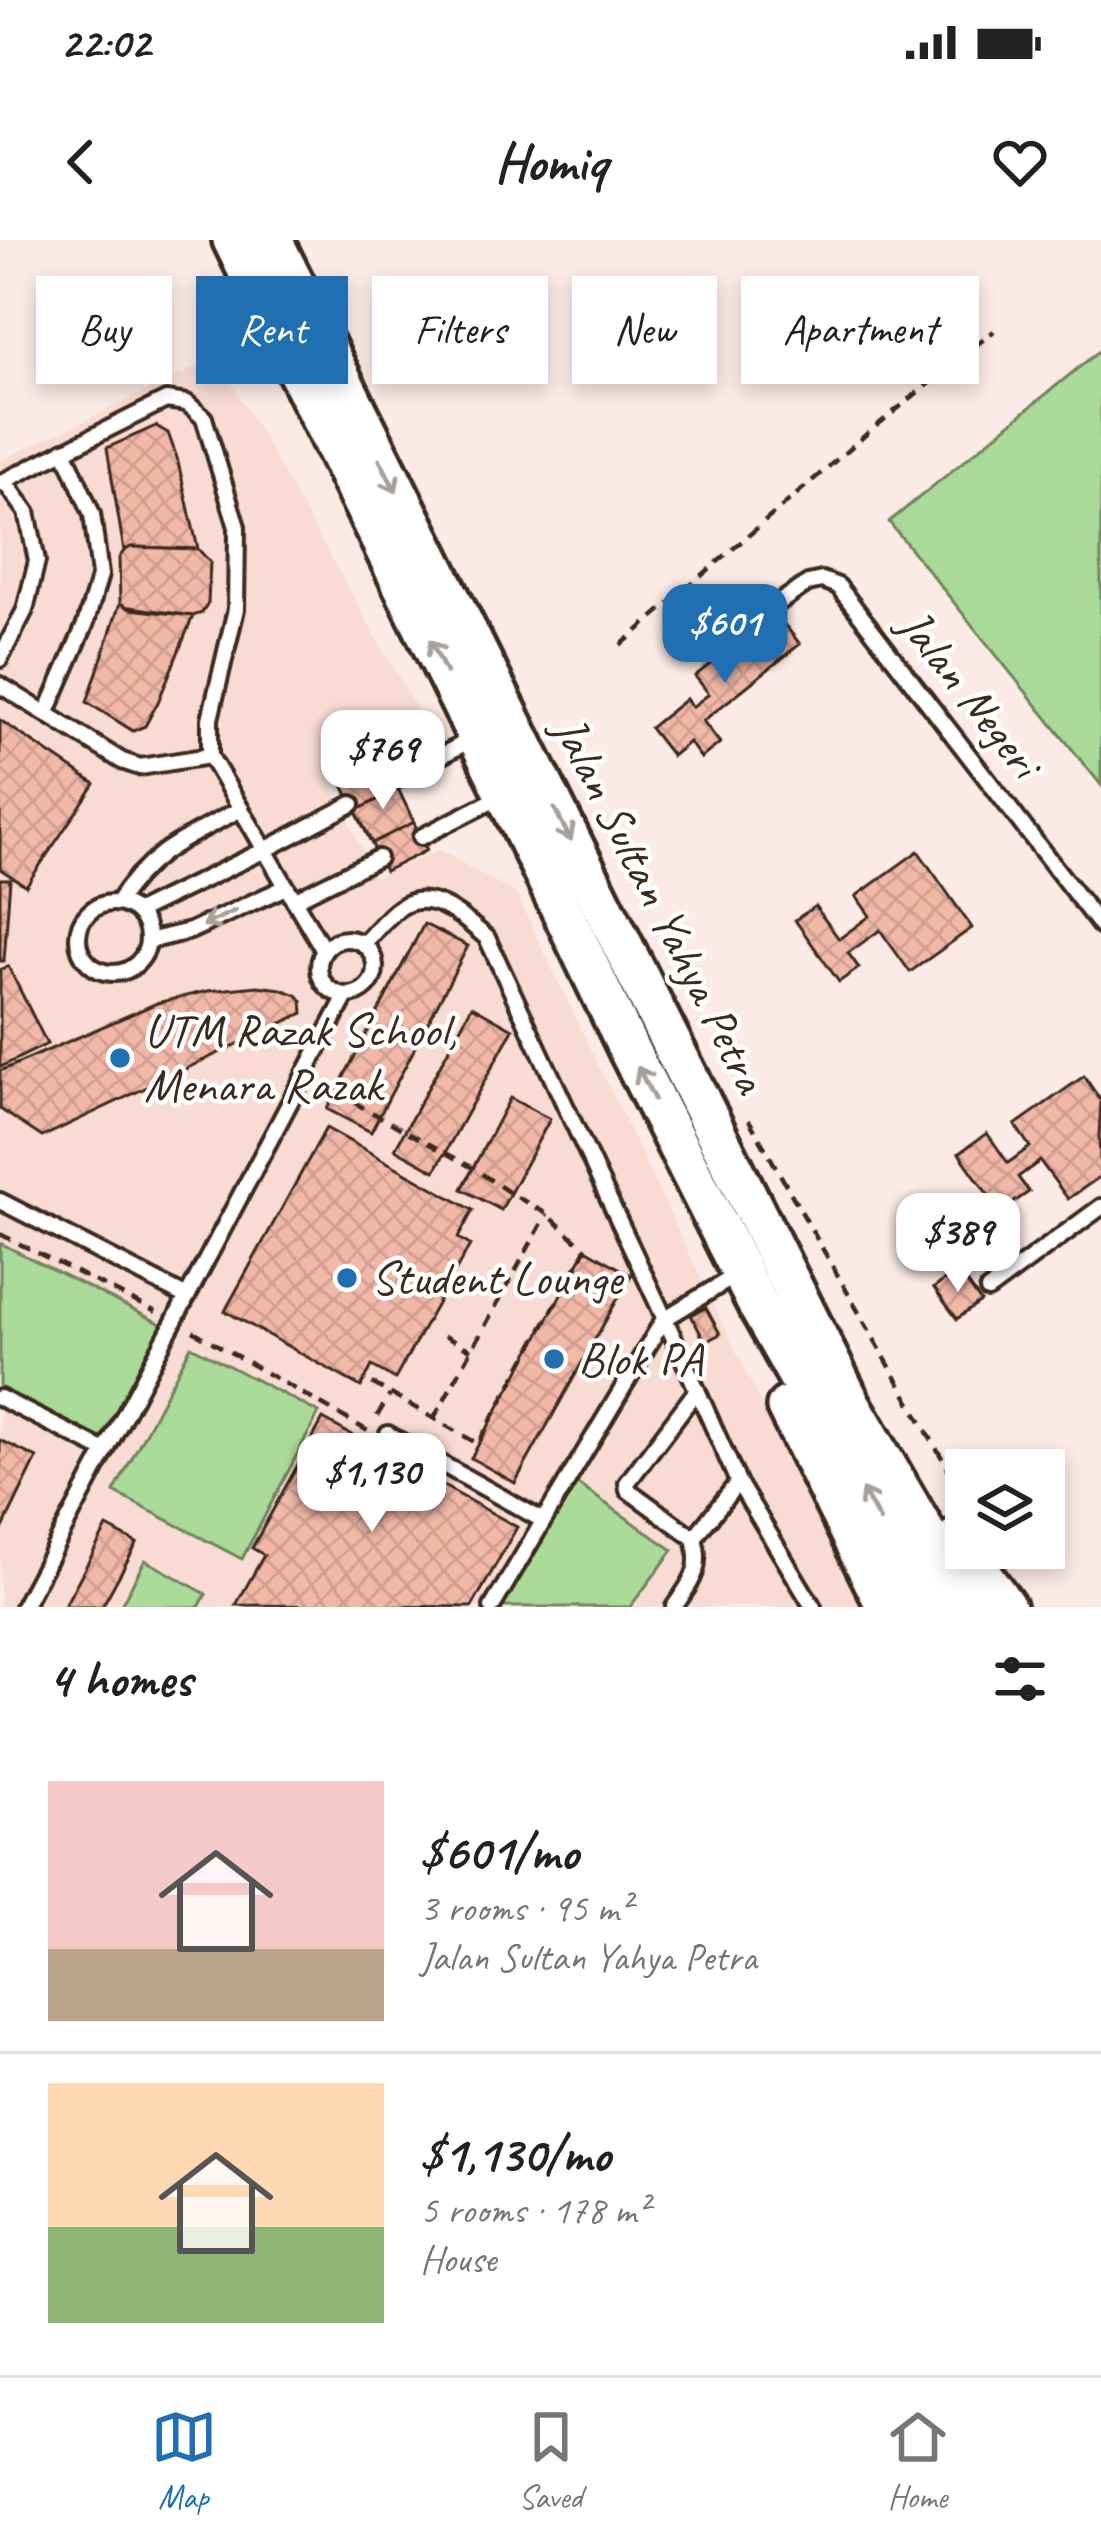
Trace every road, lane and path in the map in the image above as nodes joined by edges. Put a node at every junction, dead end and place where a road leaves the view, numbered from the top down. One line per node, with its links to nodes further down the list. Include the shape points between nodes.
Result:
1 (233, 240): 11 (main road, Jalan Sultan Yahya Petra, one-way to 1)
2 (272, 240): 31 (main road, Jalan Sultan Yahya Petra, one-way to 31)
3 (994, 331): 7 (path)
4 (64, 450): 5 (lane); 10 (lane, via 92,514 100,574); 12 (lane, via 166,400 187,403 204,418 237,527 236,609 210,719)
5 (2, 482): 8 (lane, via 27,512 37,561 25,610)
6 (752, 621): 23 (lane, Jalan Negeri, via 808,583 838,586)
7 (621, 645)
8 (0, 659)
9 (0, 685): 10 (lane)
10 (47, 712): 12 (lane, via 140,767)
11 (477, 736): 13 (lane); 14 (main road, Jalan Sultan Yahya Petra)
12 (210, 756): 16 (lane)
13 (394, 781)
14 (506, 794): 17 (lane); 32 (main road, Jalan Sultan Yahya Petra, one-way to 14)
15 (352, 804): 18 (lane)
16 (241, 809): 18 (lane); 22 (lane, via 157,855)
17 (421, 837)
18 (265, 850): 20 (lane); 24 (lane)
19 (379, 858): 20 (lane)
20 (290, 893): 26 (lane, one-way to 26); 28 (lane)
21 (1101, 897): 23 (lane)
22 (117, 903): 24 (lane); 26 (lane, via 93,908 79,928 86,962 118,974 139,962)
23 (1087, 908): 25 (lane, Jalan Negeri)
24 (137, 912): 26 (lane)
25 (1101, 927)
26 (148, 940)
27 (363, 944): 28 (lane, via 346,939); 29 (lane, via 374,976); 40 (lane, via 402,904 430,901 455,910 487,938)
28 (324, 951): 29 (lane, via 324,984)
29 (346, 996): 39 (lane)
30 (335, 1092): 35 (path)
31 (744, 1185): 62 (main road, Jalan Sultan Yahya Petra, via 851,1405); 63 (main road, via 796,1246 965,1555)
32 (699, 1186): 37 (main road); 61 (main road, Jalan Sultan Yahya Petra, one-way to 32)
33 (0, 1201): 39 (lane)
34 (1101, 1207): 38 (lane)
35 (547, 1214): 44 (path); 49 (path, via 586,1250 478,1444)
36 (0, 1234): 41 (path)
37 (725, 1282): 40 (lane); 60 (main road)
38 (988, 1290)
39 (187, 1298): 41 (lane)
40 (664, 1319): 46 (lane); 54 (lane)
41 (174, 1322): 43 (path); 52 (lane)
42 (444, 1336): 44 (path)
43 (212, 1341)
44 (472, 1350): 49 (path)
45 (365, 1379): 47 (path)
46 (697, 1390): 53 (lane); 55 (lane, via 627,1483)
47 (391, 1393): 49 (path); 50 (path)
48 (0, 1398): 52 (lane)
49 (434, 1418)
50 (368, 1432)
51 (388, 1434): 54 (lane)
52 (105, 1450): 56 (lane)
53 (738, 1482): 55 (lane); 59 (lane)
54 (542, 1520): 57 (lane)
55 (694, 1538): 58 (lane, via 700,1557)
56 (22, 1607)
57 (492, 1607)
58 (674, 1607)
59 (813, 1607)
60 (887, 1607)
61 (928, 1607)
62 (968, 1607)
63 (1005, 1607)

